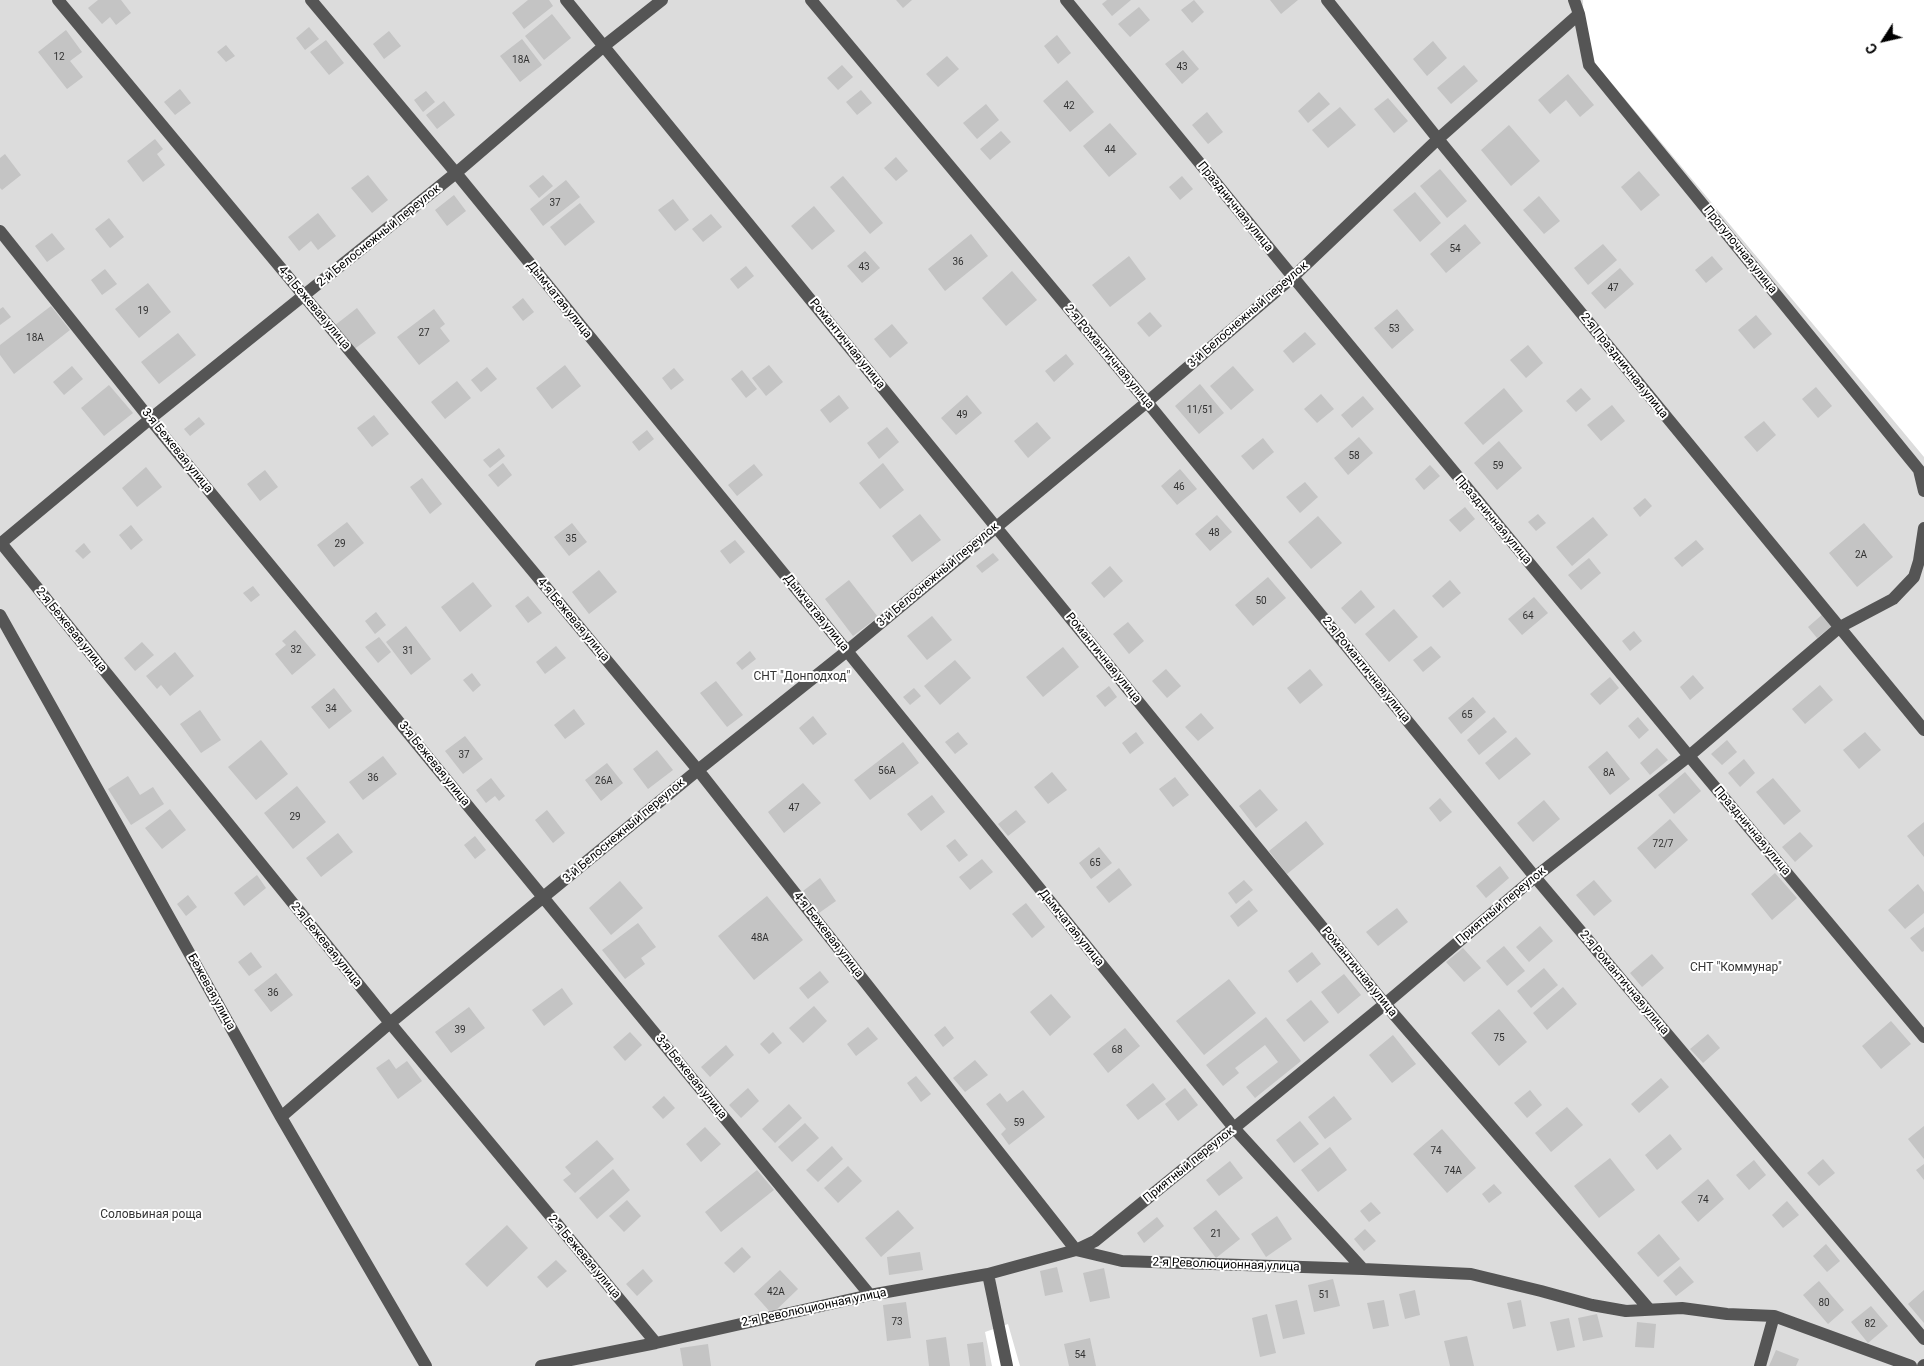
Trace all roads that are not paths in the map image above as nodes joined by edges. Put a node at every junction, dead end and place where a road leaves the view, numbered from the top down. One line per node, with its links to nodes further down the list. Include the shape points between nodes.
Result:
1 (58, 0): 15 (street, 4-я Бежевая улица)
2 (311, 0): 12 (street, Дымчатая улица)
3 (566, 0): 10 (street, Романтичная улица)
4 (662, 0): 10 (street, 2-й Белоснежный переулок)
5 (811, 0): 16 (street, 2-я Романтичная улица)
6 (1066, 0): 14 (street, Праздничная улица)
7 (1328, 0): 11 (street, 2-я Праздничная улица)
8 (1574, 0): 9 (street, Прогулочная улица)
9 (1579, 14): 11 (street, 3-й Белоснежный переулок); 18 (street, Прогулочная улица, via 1589,65 1919,470)
10 (604, 46): 12 (street, 2-й Белоснежный переулок); 19 (street, Романтичная улица)
11 (1438, 139): 14 (street, 3-й Белоснежный переулок); 24 (street, 2-я Праздничная улица)
12 (456, 173): 15 (street, 2-й Белоснежный переулок); 25 (street, Дымчатая улица)
13 (0, 231): 17 (street, 3-я Бежевая улица)
14 (1293, 277): 16 (street, 3-й Белоснежный переулок); 27 (street, Праздничная улица)
15 (304, 296): 17 (street, 2-й Белоснежный переулок); 28 (street, 4-я Бежевая улица)
16 (1147, 402): 19 (street, 3-й Белоснежный переулок); 29 (street, 2-я Романтичная улица)
17 (150, 419): 21 (street, 2-й Белоснежный переулок); 30 (street, 3-я Бежевая улица)
18 (1924, 491)
19 (995, 526): 25 (street, 3-й Белоснежный переулок); 31 (street, Романтичная улица)
20 (1924, 528): 22 (street)
21 (1, 544): 32 (street, 2-я Бежевая улица)
22 (1921, 565): 24 (street, Приятный переулок, via 1893,599)
23 (0, 615): 34 (street, Бежевая улица)
24 (1840, 627): 26 (street, 2-я Праздничная улица); 27 (street, Приятный переулок)
25 (847, 651): 28 (street, 3-й Белоснежный переулок); 35 (street, Дымчатая улица)
26 (1924, 730)
27 (1689, 756): 29 (street, Приятный переулок); 33 (street, Праздничная улица)
28 (698, 770): 30 (street, 3-й Белоснежный переулок); 36 (street, 4-я Бежевая улица)
29 (1535, 877): 31 (street, Приятный переулок); 42 (street, 2-я Романтичная улица)
30 (544, 897): 32 (street, 3-й Белоснежный переулок); 39 (street, 3-я Бежевая улица)
31 (1384, 1004): 35 (street, Приятный переулок); 40 (street, Романтичная улица)
32 (390, 1023): 34 (street, 3-й Белоснежный переулок); 43 (street, 2-я Бежевая улица)
33 (1924, 1037)
34 (281, 1117): 44 (street, Бежевая улица)
35 (1234, 1128): 36 (street, Приятный переулок, via 1095,1241); 37 (street, Дымчатая улица)
36 (1076, 1250): 37 (street, 2-я Революционная улица, via 1122,1261); 38 (street, 2-я Революционная улица)
37 (1363, 1269): 40 (street, 2-я Революционная улица, via 1471,1274 1592,1305 1626,1311)
38 (988, 1274): 39 (street, 2-я Революционная улица); 46 (street)
39 (870, 1295): 43 (street, 2-я Революционная улица)
40 (1649, 1309): 41 (street, 2-я Революционная улица, via 1682,1308)
41 (1774, 1316): 47 (street); 48 (street, 2-я Революционная улица)
42 (1924, 1339)
43 (656, 1343): 45 (street, 2-я Революционная улица)
44 (426, 1366)
45 (542, 1366)
46 (1007, 1366)
47 (1760, 1366)
48 (1911, 1366)

